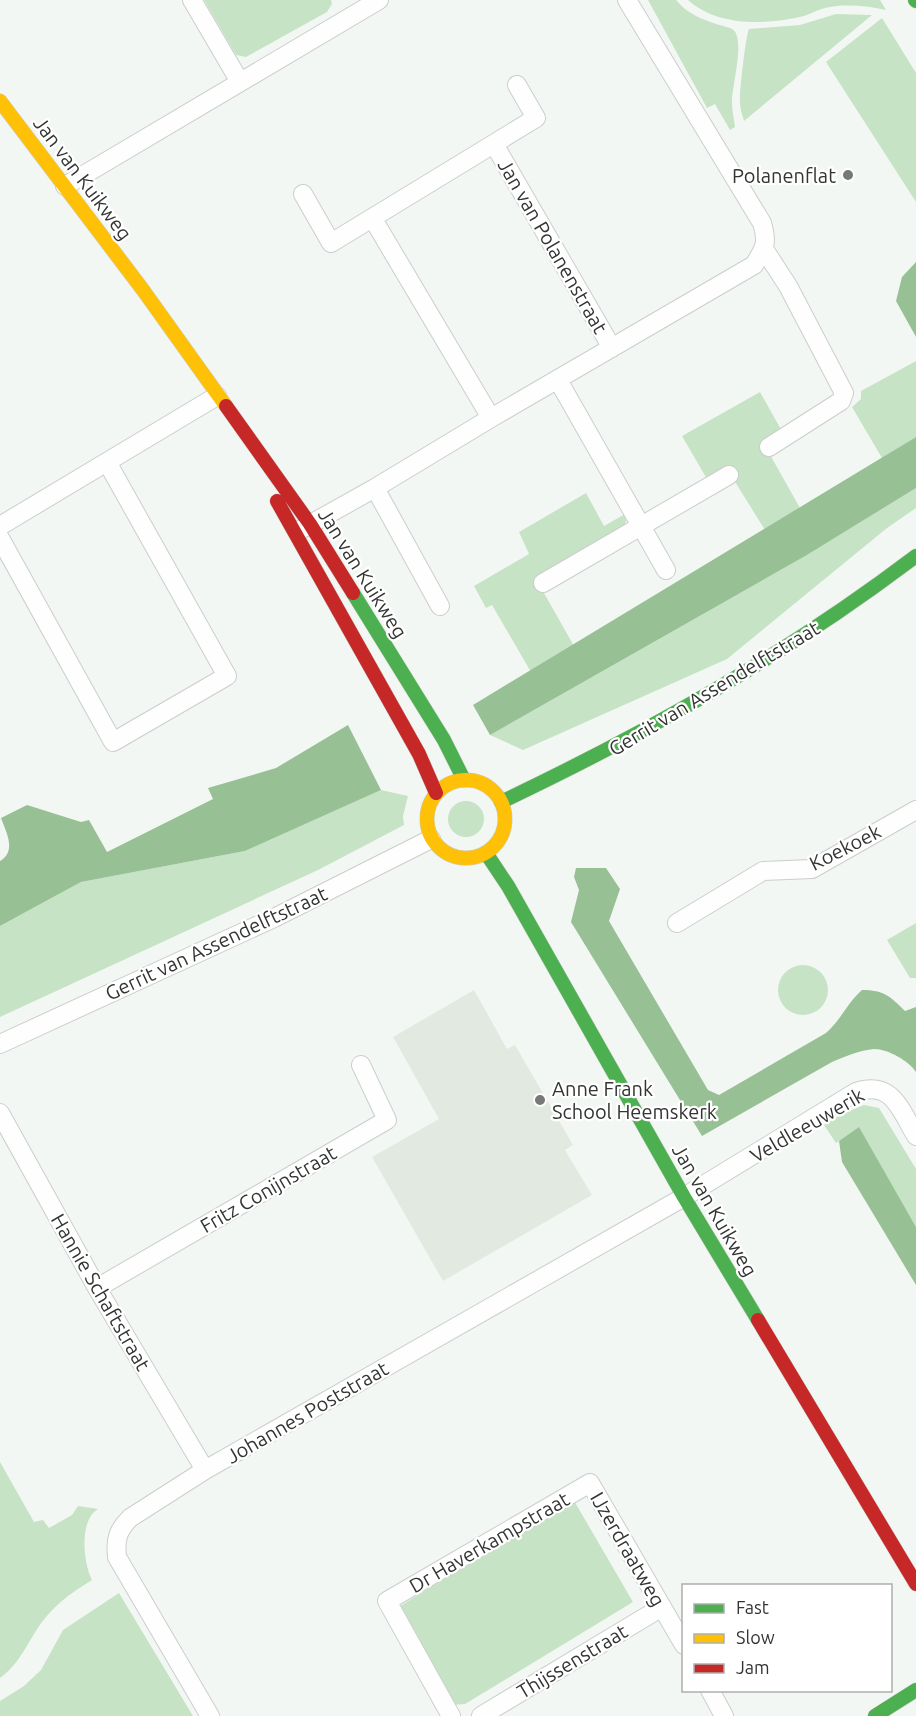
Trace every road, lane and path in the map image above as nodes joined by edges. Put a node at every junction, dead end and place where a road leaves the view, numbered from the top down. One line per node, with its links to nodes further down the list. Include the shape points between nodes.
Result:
1 (192, 0): 5 (street)
2 (379, 0): 4 (street)
3 (627, 0): 12 (street, via 762,223)
4 (354, 6): 5 (street)
5 (240, 82): 9 (street)
6 (517, 85): 8 (street, Jan van Polanenstraat, via 536,118)
7 (0, 101): 9 (street, Jan van Kuikweg)
8 (494, 144): 11 (street, Jan van Polanenstraat); 13 (street, Jan van Polanenstraat)
9 (65, 186): 15 (street, Jan van Kuikweg)
10 (303, 194): 11 (street, Jan van Polanenstraat, via 331,243)
11 (373, 219): 16 (street)
12 (764, 249): 13 (street, Jan van Polanenstraat, via 754,265); 17 (street, via 844,393 842,401)
13 (612, 348): 14 (street, Jan van Polanenstraat)
14 (558, 380): 16 (street, Jan van Polanenstraat); 22 (street)
15 (217, 396): 18 (street); 23 (street, Jan van Kuikweg)
16 (490, 418): 20 (street, Jan van Polanenstraat)
17 (769, 447)
18 (107, 462): 21 (street); 24 (street, via 228,676 113,742)
19 (729, 475): 22 (street)
20 (375, 488): 23 (street, Jan van Polanenstraat); 28 (street)
21 (0, 526)
22 (641, 526): 26 (street); 27 (street)
23 (303, 528): 29 (street, Jan van Kuikweg, via 444,740); 30 (street, Jan van Kuikweg)
24 (0, 538)
25 (916, 556): 31 (street, Gerrit van Assendelftstraat, via 813,630 666,721)
26 (666, 570)
27 (543, 582)
28 (440, 606)
29 (464, 780): 30 (street, via 448,784); 31 (street, via 489,787)
30 (436, 793): 33 (street, via 428,807 426,824)
31 (501, 802): 34 (street, via 506,816 504,831)
32 (916, 810): 35 (street, Koekoek, via 812,869 763,871)
33 (431, 839): 34 (street, via 456,858 476,858); 36 (street, Gerrit van Assendelftstraat, via 273,918)
34 (486, 853): 40 (street, Jan van Kuikweg)
35 (677, 923)
36 (0, 1044)
37 (362, 1065): 41 (street, Fritz Conijnstraat, via 387,1120)
38 (0, 1113): 41 (street, Hannie Schaftstraat)
39 (916, 1136): 40 (street, Veldleeuwerik, via 891,1095 868,1088 855,1092)
40 (684, 1197): 42 (street, Johannes Poststraat); 44 (street, Jan van Kuikweg)
41 (97, 1288): 42 (street, Hannie Schaftstraat)
42 (205, 1470): 49 (street, Johannes Poststraat, via 130,1518 120,1528 116,1542 117,1557)
43 (591, 1484): 45 (street, IJzerdraatweg); 50 (street, Dr Haverkampstraat, via 387,1601)
44 (916, 1584)
45 (662, 1607): 46 (street, IJzerdraatweg); 51 (street, Thijssenstraat)
46 (682, 1642)
47 (916, 1690): 53 (street)
48 (711, 1692): 52 (street)
49 (210, 1716)
50 (451, 1716)
51 (482, 1716)
52 (724, 1716)
53 (875, 1716)

